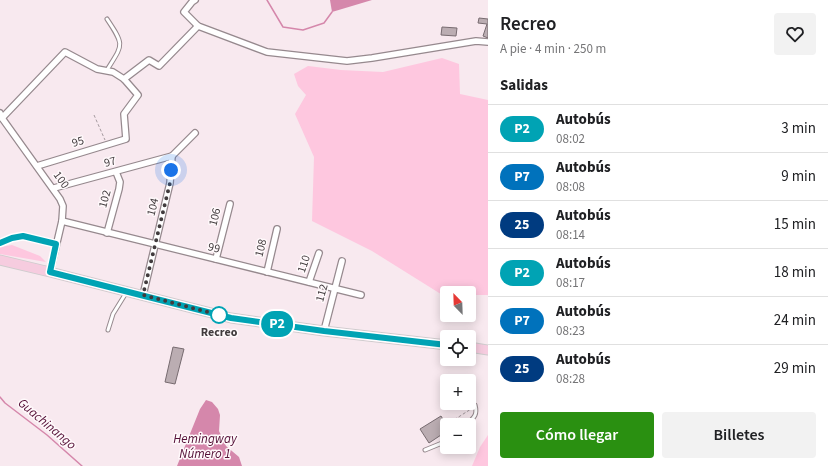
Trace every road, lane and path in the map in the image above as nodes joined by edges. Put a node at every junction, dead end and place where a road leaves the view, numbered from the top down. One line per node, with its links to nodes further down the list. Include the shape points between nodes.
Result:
1 (195, 0): 3 (street, via 184,12)
2 (108, 19): 5 (lane, via 119,37 120,49)
3 (198, 26): 4 (street, via 267,52 347,61 476,41); 6 (street, via 158,66 149,60)
4 (488, 42)
5 (107, 70): 6 (street); 7 (street, via 97,69 65,52)
6 (124, 79): 10 (street, 95, via 138,95 124,114 126,139)
7 (1, 115): 12 (street, 100)
8 (94, 115): 10 (path)
9 (195, 132): 11 (street)
10 (107, 145): 12 (street, 95)
11 (172, 156): 13 (street, 97); 21 (street, 104, via 170,183)
12 (37, 166): 14 (street, 100)
13 (116, 172): 14 (street, 97); 18 (street, 102, via 120,182)
14 (54, 188): 16 (street, 100, via 63,206)
15 (230, 204): 23 (street, 106)
16 (62, 221): 18 (street, 99); 20 (street, 100)
17 (277, 229): 27 (street, 108)
18 (108, 233): 21 (street, 99)
19 (0, 243): 20 (lane, via 23,236)
20 (56, 244): 26 (street, 100)
21 (155, 245): 23 (street, 99); 31 (street, 104)
22 (319, 252): 28 (street, 110)
23 (216, 259): 27 (street, 99)
24 (0, 260): 26 (main road)
25 (342, 261): 29 (street, 112)
26 (50, 272): 30 (main road)
27 (267, 272): 28 (street, 99)
28 (309, 282): 29 (street, 99)
29 (335, 288): 32 (street, 99); 34 (street, 112)
30 (127, 292): 31 (main road); 33 (lane, via 113,314)
31 (143, 295): 34 (main road, via 231,318)
32 (361, 295)
33 (108, 330)
34 (324, 331): 35 (main road)
35 (440, 344)
36 (476, 348): 37 (main road)
37 (488, 350)
38 (476, 408): 41 (lane, via 477,412)
39 (471, 410): 40 (path)
40 (458, 418)
41 (473, 418)
42 (440, 444): 43 (lane)
43 (426, 450)

